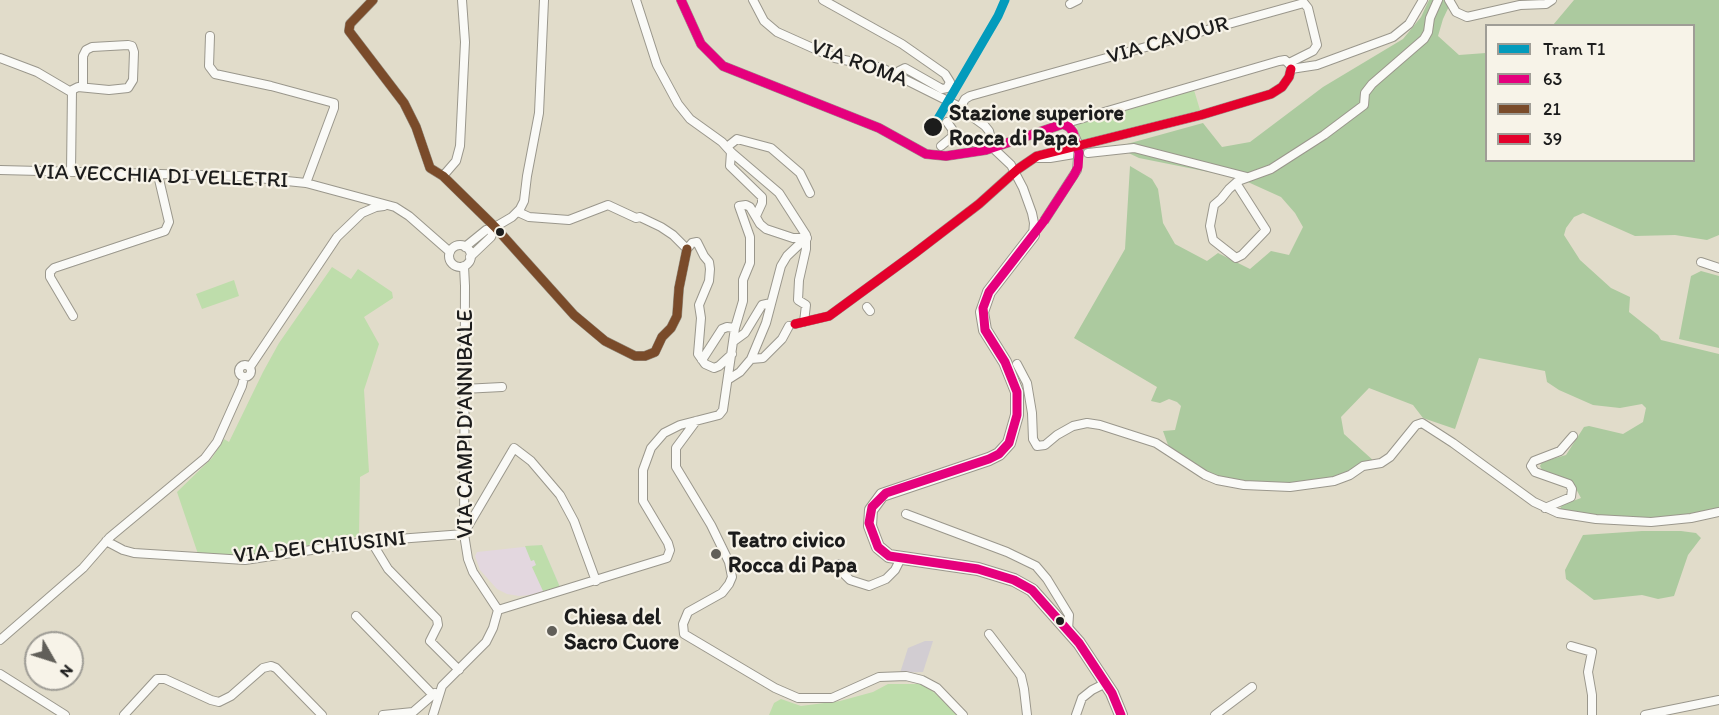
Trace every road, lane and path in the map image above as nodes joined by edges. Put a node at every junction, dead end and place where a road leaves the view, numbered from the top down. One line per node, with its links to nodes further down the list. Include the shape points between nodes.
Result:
1 (373, 0): 32 (street, via 350,24 349,31 399,94 430,168)
2 (462, 0): 32 (street, via 465,42 459,149 456,160)
3 (544, 0): 38 (street, via 539,113 524,201)
4 (636, 0): 25 (street, via 652,52 678,104 690,119)
5 (681, 0): 24 (street, via 701,44 727,69 879,128 926,154 949,156)
6 (753, 0): 16 (street, VIA ROMA, via 763,20 777,32 831,57 871,65)
7 (823, 0): 16 (street, via 902,44 945,74 950,82 942,89 905,68 898,71)
8 (1423, 0): 15 (street, via 1408,26 1393,37 1317,66)
9 (1438, 0): 33 (street, via 1424,39 1366,90 1364,105 1264,173)
10 (1449, 0): 12 (street, via 1456,12 1467,17)
11 (1552, 0): 12 (street, via 1546,4)
12 (1516, 3)
13 (210, 36): 34 (street, via 209,66 215,74 334,103)
14 (0, 58): 18 (street, via 41,74)
15 (1290, 66): 19 (street, VIA CAVOUR, via 1317,47 1304,3 970,96); 21 (street, via 1285,60 1279,61); 26 (street, via 1289,77 1271,94)
16 (902, 77): 19 (street, VIA ROMA)
17 (83, 87): 17 (street, via 129,87 133,80 132,46 86,50); 18 (street)
18 (71, 92): 30 (street)
19 (960, 108): 24 (street, VIA ROMA, via 985,126)
20 (946, 122): 22 (street)
21 (1064, 124): 24 (street); 26 (street, via 1074,132)
22 (953, 136): 23 (street); 24 (street)
23 (941, 146)
24 (993, 148): 29 (street)
25 (729, 150): 36 (street, via 733,141 739,139 771,148 800,173); 39 (street, via 732,168 762,197); 42 (street, via 780,193)
26 (1077, 150): 29 (street, via 1035,157); 41 (street, bridge, via 1077,170)
27 (1088, 153): 33 (street, via 1134,148)
28 (0, 170): 30 (street, VIA VECCHIA DI VELLETRI)
29 (1015, 171): 41 (street, via 1032,213); 50 (street, via 974,208)
30 (71, 172): 31 (street, VIA VECCHIA DI VELLETRI)
31 (158, 175): 34 (street, VIA VECCHIA DI VELLETRI, via 239,176); 53 (street, via 170,222 165,231 52,268 50,277)
32 (443, 176): 40 (street)
33 (1247, 177): 35 (street)
34 (306, 183): 37 (street, VIA VECCHIA DI VELLETRI)
35 (1233, 186): 35 (street, via 1212,209 1210,226 1213,240 1236,258 1266,230)
36 (810, 193)
37 (391, 206): 45 (street, VIA VECCHIA DI VELLETRI, via 409,216); 70 (street, via 366,211 340,233 250,367 251,373 244,377 208,455)
38 (518, 212): 40 (street); 44 (street, via 529,217 566,220 606,205 661,227)
39 (756, 216): 42 (street, via 768,230); 55 (street, via 748,206 739,206 750,241 750,263 745,271)
40 (495, 227): 43 (street); 44 (street, via 574,315 613,346 635,356 653,354 676,320); 46 (street, via 491,237)
41 (1034, 235): 72 (main road, via 989,292 982,312 985,330 1005,362 1017,392 1017,415 1010,440 995,457 889,492 877,500 869,516 873,537 884,553)
42 (807, 238): 51 (street, via 782,263); 54 (street, via 798,300 806,305)
43 (465, 247): 45 (street, via 454,247); 46 (street)
44 (688, 248): 59 (street, via 697,242 710,264 709,281 699,305 702,318 698,351)
45 (450, 252): 48 (street, via 452,264)
46 (470, 256): 48 (street)
47 (1701, 262): 49 (street)
48 (464, 266): 63 (street, VIA CAMPI D'ANNIBALE)
49 (1719, 268)
50 (854, 298): 52 (street); 54 (street, via 829,316)
51 (771, 303): 56 (street, via 762,305 745,333); 58 (street)
52 (867, 307)
53 (72, 316)
54 (796, 324): 58 (street, via 763,358)
55 (735, 328): 56 (street); 59 (street, via 724,328)
56 (734, 341): 57 (street)
57 (732, 354): 59 (street, via 714,368); 61 (street)
58 (751, 359): 61 (street)
59 (702, 360)
60 (1017, 364): 66 (street, via 1027,383 1037,446 1044,446 1073,426 1100,425 1156,443 1217,480 1290,487 1334,481 1364,466 1381,463 1422,423)
61 (729, 379): 64 (street, via 723,410 719,415)
62 (502, 387): 63 (street)
63 (464, 389): 69 (street, VIA CAMPI D'ANNIBALE)
64 (696, 421): 74 (street, via 676,426 661,436 651,448 643,470 644,503 669,545 668,557); 93 (street, via 676,448 676,467 711,525 732,577 722,593 688,612 684,634 798,698 832,698 879,677 906,676 937,688)
65 (1573, 436): 66 (street, via 1560,451 1534,461 1531,466 1535,472 1569,484 1572,489 1571,497)
66 (1545, 508): 67 (street, via 1575,517 1651,522)
67 (1719, 512)
68 (906, 514): 77 (street, via 1034,564 1069,615)
69 (464, 534): 71 (street, VIA DEI CHIUSINI); 74 (street, via 514,448 531,461 560,495); 75 (street, VIA CAMPI D'ANNIBALE, via 473,572)
70 (106, 541): 71 (street, VIA DEI CHIUSINI, via 137,554 245,560); 79 (street, via 86,565)
71 (371, 541): 81 (street, via 388,569 437,619 430,642)
72 (902, 558): 73 (street, via 886,579 869,586 850,580); 77 (main road, via 970,567 1019,582 1043,600)
73 (839, 564)
74 (596, 581): 75 (street)
75 (498, 610): 81 (street, via 488,639)
76 (356, 616): 86 (street)
77 (1068, 630): 83 (main road)
78 (988, 634): 94 (street, via 1021,676)
79 (0, 640)
80 (1571, 646): 98 (street, via 1592,652 1588,672)
81 (459, 670): 84 (street)
82 (0, 674): 88 (street)
83 (1106, 683): 95 (street, via 1084,696); 96 (main road)
84 (442, 686): 86 (street); 92 (street)
85 (1252, 687): 97 (street)
86 (433, 695): 91 (street, via 413,712)
87 (1719, 700): 99 (street)
88 (65, 715)
89 (124, 715): 90 (street, via 159,678 219,702 271,666)
90 (322, 715)
91 (383, 715)
92 (433, 715)
93 (963, 715)
94 (1027, 715)
95 (1076, 715)
96 (1121, 715)
97 (1215, 715)
98 (1592, 715)
99 (1645, 715)

